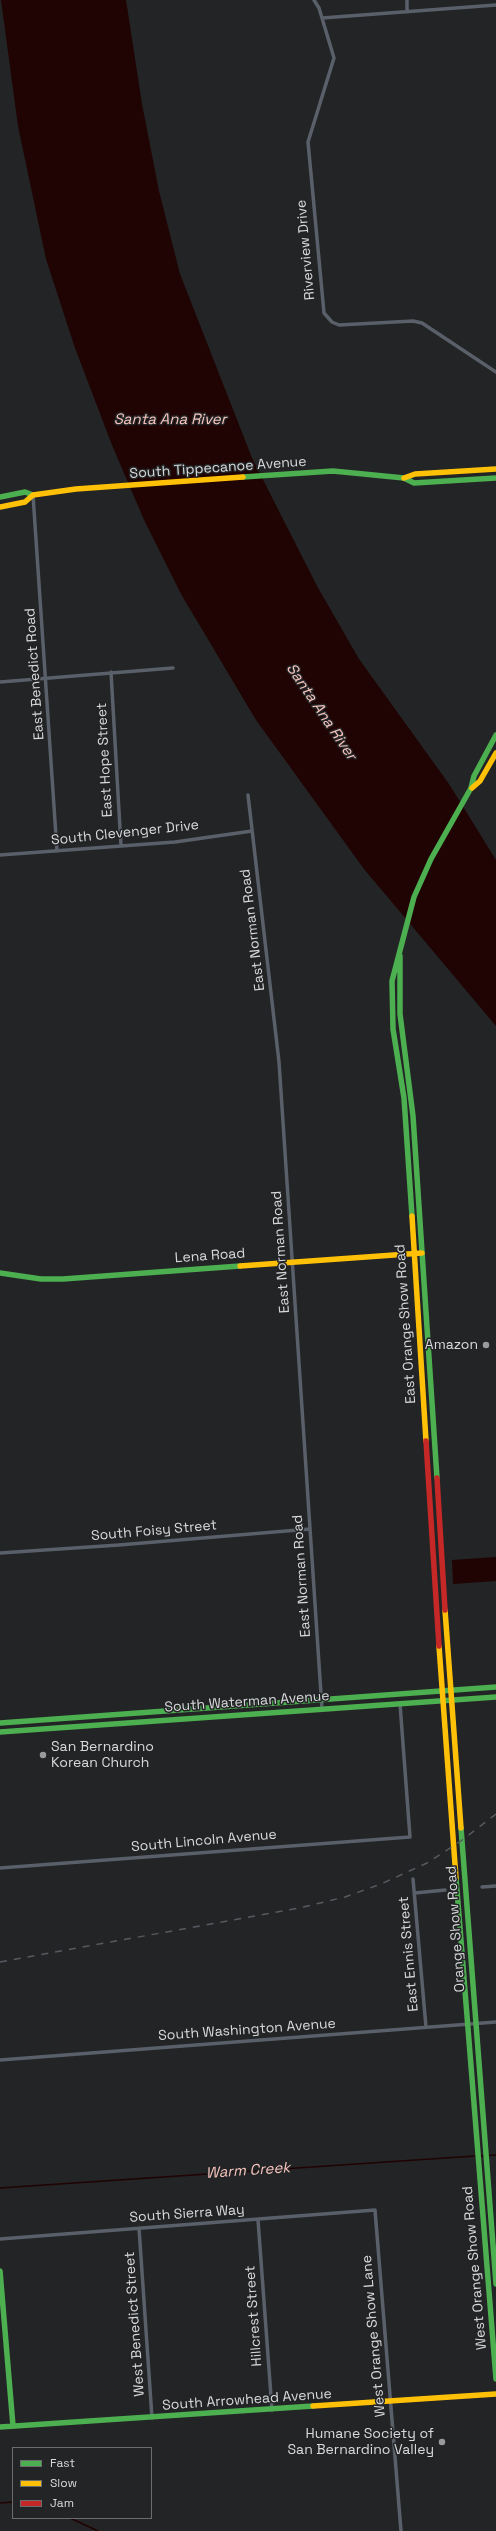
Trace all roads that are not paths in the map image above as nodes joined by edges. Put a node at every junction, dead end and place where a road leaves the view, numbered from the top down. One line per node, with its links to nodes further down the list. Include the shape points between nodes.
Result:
1 (314, 0): 5 (street, Riverview Drive)
2 (406, 0): 4 (street)
3 (496, 5): 4 (street)
4 (407, 12): 5 (street)
5 (322, 18): 6 (street, Riverview Drive, via 334,62 309,136 308,146 324,313 332,322 339,325 413,321 422,323)
6 (496, 372)
7 (496, 469): 8 (main road, South Tippecanoe Avenue, via 415,474)
8 (404, 478): 9 (main road, South Tippecanoe Avenue, via 414,483); 10 (main road, South Tippecanoe Avenue, via 339,472 76,489)
9 (496, 478)
10 (33, 495): 11 (main road, South Tippecanoe Avenue, via 25,492); 12 (main road, South Tippecanoe Avenue, via 25,502); 15 (street, East Benedict Road)
11 (0, 497)
12 (0, 507)
13 (173, 668): 14 (street)
14 (111, 672): 15 (street); 22 (street, East Hope Street)
15 (46, 678): 16 (street); 23 (street, East Benedict Road)
16 (0, 682)
17 (496, 735): 19 (main road, via 474,776)
18 (496, 753): 19 (main road, via 480,781)
19 (471, 788): 25 (main road, East Orange Show Road, via 420,882 409,910)
20 (248, 795): 21 (street, East Norman Road)
21 (252, 831): 22 (street, South Clevenger Drive); 32 (street, East Norman Road, via 279,1062)
22 (121, 846): 23 (street, South Clevenger Drive)
23 (57, 851): 24 (street, South Clevenger Drive)
24 (0, 854)
25 (400, 946): 26 (main road, East Orange Show Road, via 400,1014); 27 (main road, East Orange Show Road, via 392,981 391,999)
26 (406, 1060): 27 (main road); 29 (main road, East Orange Show Road)
27 (398, 1062): 28 (main road, East Orange Show Road, via 404,1098)
28 (409, 1187): 29 (main road); 30 (main road, East Orange Show Road)
29 (418, 1187): 31 (main road, East Orange Show Road)
30 (414, 1253): 31 (main road, Lena Road); 32 (main road, Lena Road); 35 (main road, East Orange Show Road)
31 (422, 1253): 36 (main road, East Orange Show Road)
32 (293, 1262): 33 (main road, Lena Road, via 63,1279 41,1279); 34 (street, East Norman Road)
33 (0, 1273)
34 (310, 1529): 37 (street, South Foisy Street, via 120,1546); 42 (street, East Norman Road)
35 (432, 1537): 36 (main road); 40 (main road, East Orange Show Road)
36 (440, 1537): 39 (main road, East Orange Show Road)
37 (0, 1553)
38 (496, 1687): 39 (main road, South Waterman Avenue)
39 (450, 1690): 40 (main road, South Waterman Avenue); 43 (main road, East Orange Show Road)
40 (442, 1691): 42 (main road, South Waterman Avenue); 44 (main road, East Orange Show Road)
41 (496, 1697): 43 (main road, South Waterman Avenue)
42 (322, 1700): 46 (street, East Norman Road); 47 (main road, South Waterman Avenue)
43 (451, 1700): 44 (main road, South Waterman Avenue); 56 (main road, Orange Show Road)
44 (443, 1701): 45 (main road, South Waterman Avenue); 57 (main road, Orange Show Road)
45 (400, 1704): 46 (main road, South Waterman Avenue); 49 (street, South Lincoln Avenue, via 410,1838)
46 (322, 1709): 48 (main road, South Waterman Avenue)
47 (0, 1723)
48 (0, 1732)
49 (0, 1868)
50 (413, 1879): 54 (street, East Ennis Street)
51 (496, 1886): 52 (street)
52 (482, 1887)
53 (445, 1890): 54 (street)
54 (415, 1893): 58 (street, East Ennis Street)
55 (496, 2022): 56 (street, South Washington Avenue)
56 (474, 2023): 57 (street, South Washington Avenue); 61 (main road, Orange Show Road)
57 (467, 2024): 58 (street, South Washington Avenue); 60 (main road, Orange Show Road)
58 (426, 2027): 59 (street, South Washington Avenue)
59 (0, 2060)
60 (477, 2155): 68 (main road, West Orange Show Road)
61 (485, 2156): 67 (main road, West Orange Show Road)
62 (375, 2210): 63 (street, South Sierra Way); 70 (street, West Orange Show Lane)
63 (258, 2220): 64 (street, South Sierra Way); 71 (street, Hillcrest Street)
64 (139, 2228): 65 (street, South Sierra Way); 72 (street, West Benedict Street)
65 (0, 2239)
66 (0, 2271): 73 (main road)
67 (496, 2284)
68 (496, 2379)
69 (496, 2394): 70 (main road, South Arrowhead Avenue)
70 (390, 2403): 71 (main road, South Arrowhead Avenue); 75 (street, West Orange Show Lane)
71 (272, 2410): 72 (main road, South Arrowhead Avenue)
72 (152, 2418): 73 (main road, South Arrowhead Avenue)
73 (12, 2426): 74 (main road, South Arrowhead Avenue)
74 (0, 2427)
75 (401, 2531)

